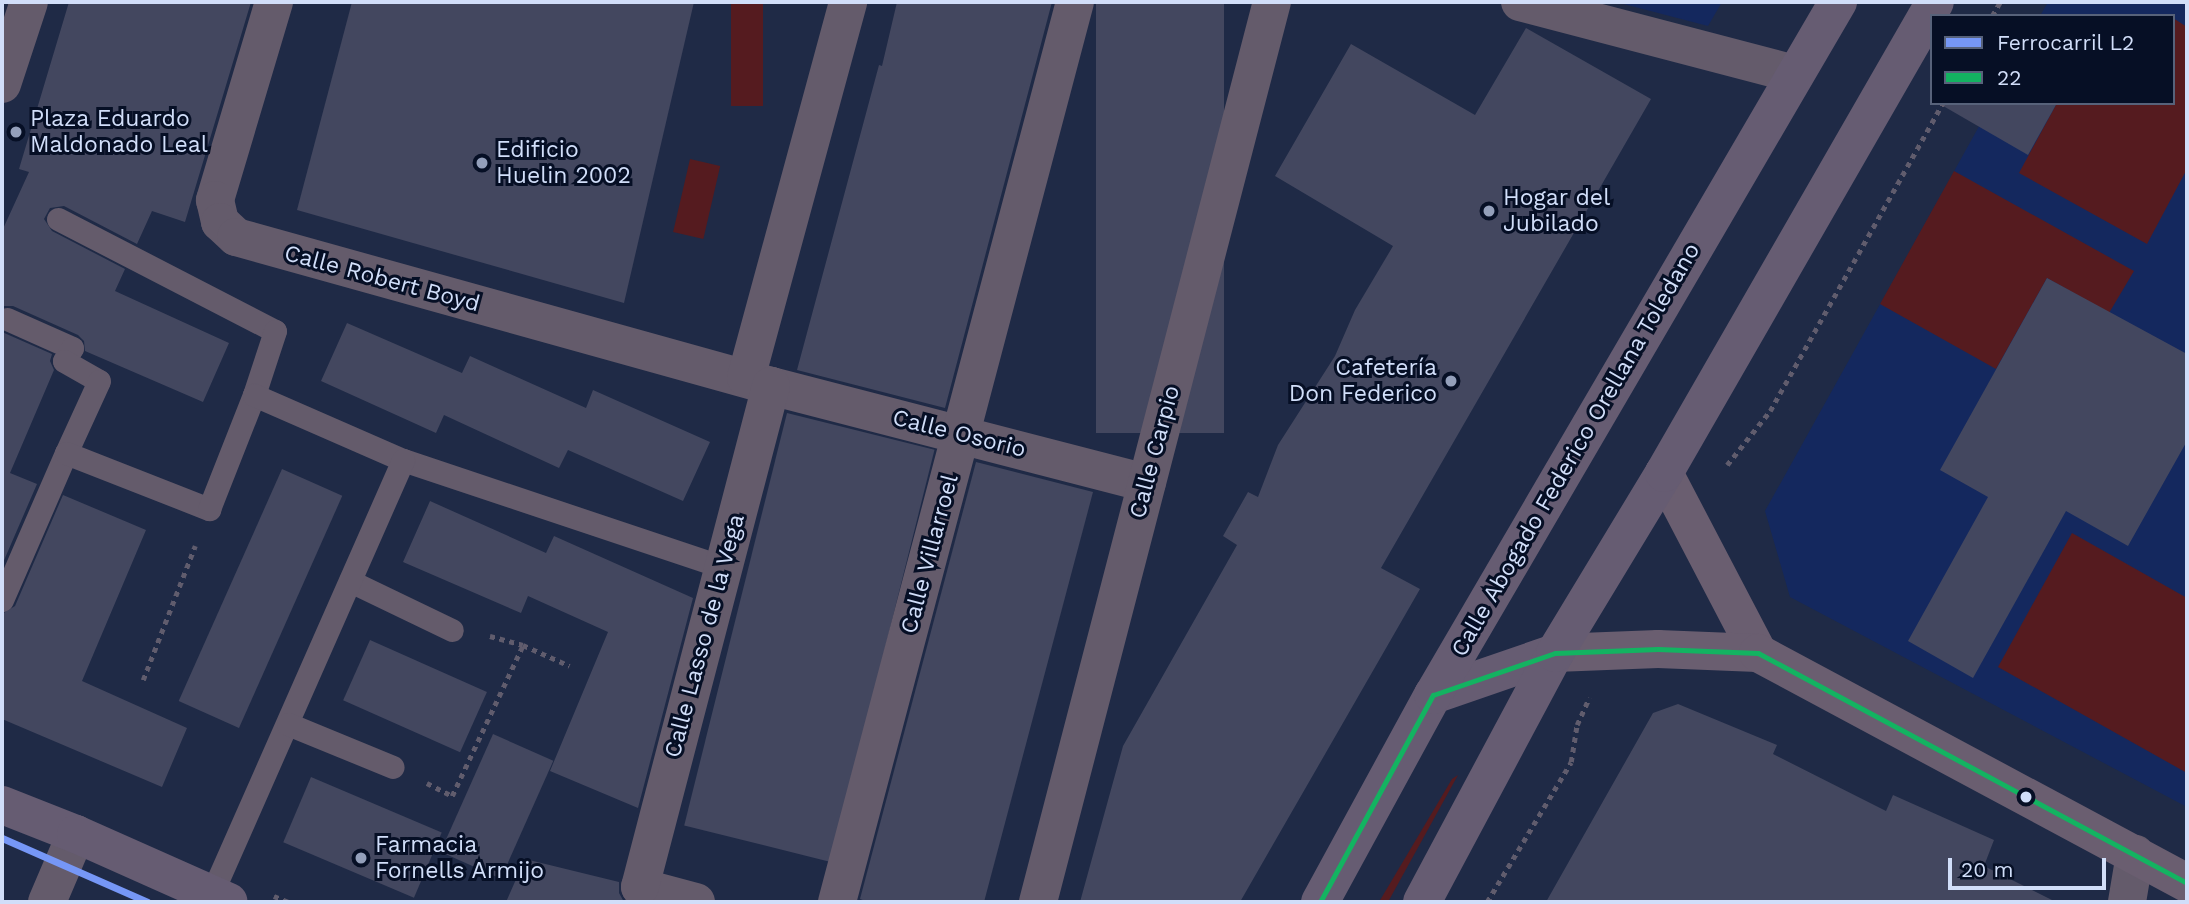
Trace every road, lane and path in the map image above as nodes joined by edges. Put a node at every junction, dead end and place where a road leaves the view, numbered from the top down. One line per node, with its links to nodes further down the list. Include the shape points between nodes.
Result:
1 (29, 2): 10 (street)
2 (274, 2): 13 (street, Calle Robert Boyd, via 215,200 219,222 236,237)
3 (848, 2): 13 (street, Calle Lasso de la Vega)
4 (1075, 2): 15 (street, Calle Villarroel)
5 (1272, 2): 19 (street, Calle Carpio)
6 (1520, 2): 9 (street)
7 (1838, 2): 9 (main road, Calle Abogado Federico Orellana Toledano)
8 (1934, 2): 18 (main road)
9 (1795, 74): 30 (main road, Calle Abogado Federico Orellana Toledano)
10 (2, 84)
11 (58, 219): 14 (lane, via 275,331)
12 (7, 319): 16 (lane, via 72,348 64,361 99,381)
13 (758, 382): 15 (street, Calle Osorio); 21 (street, Calle Lasso de la Vega)
14 (254, 395): 17 (lane); 20 (lane)
15 (961, 435): 19 (street, Calle Osorio); 41 (street, Calle Villarroel)
16 (66, 453): 20 (lane); 23 (lane)
17 (403, 460): 21 (lane); 22 (lane)
18 (1664, 473): 26 (main road); 27 (street)
19 (1147, 482): 42 (street, Calle Carpio)
20 (209, 509): 29 (path)
21 (723, 567): 40 (street, Calle Lasso de la Vega, via 640,887)
22 (350, 581): 24 (lane); 31 (lane)
23 (2, 600)
24 (452, 630): 25 (path)
25 (523, 645): 28 (path); 33 (path)
26 (1555, 653): 27 (street, via 1658,649); 30 (main road); 44 (main road)
27 (1758, 653): 36 (street)
28 (570, 667)
29 (143, 680)
30 (1433, 695): 43 (main road, Calle Abogado Federico Orellana Toledano)
31 (288, 724): 32 (lane); 38 (lane)
32 (393, 767)
33 (452, 796)
34 (2, 806): 35 (main road)
35 (76, 834): 38 (main road); 39 (street)
36 (2134, 854): 37 (street); 45 (street)
37 (2187, 883)
38 (220, 898)
39 (47, 902)
40 (696, 902)
41 (837, 902)
42 (1038, 902)
43 (1320, 902)
44 (1422, 902)
45 (2127, 902)

